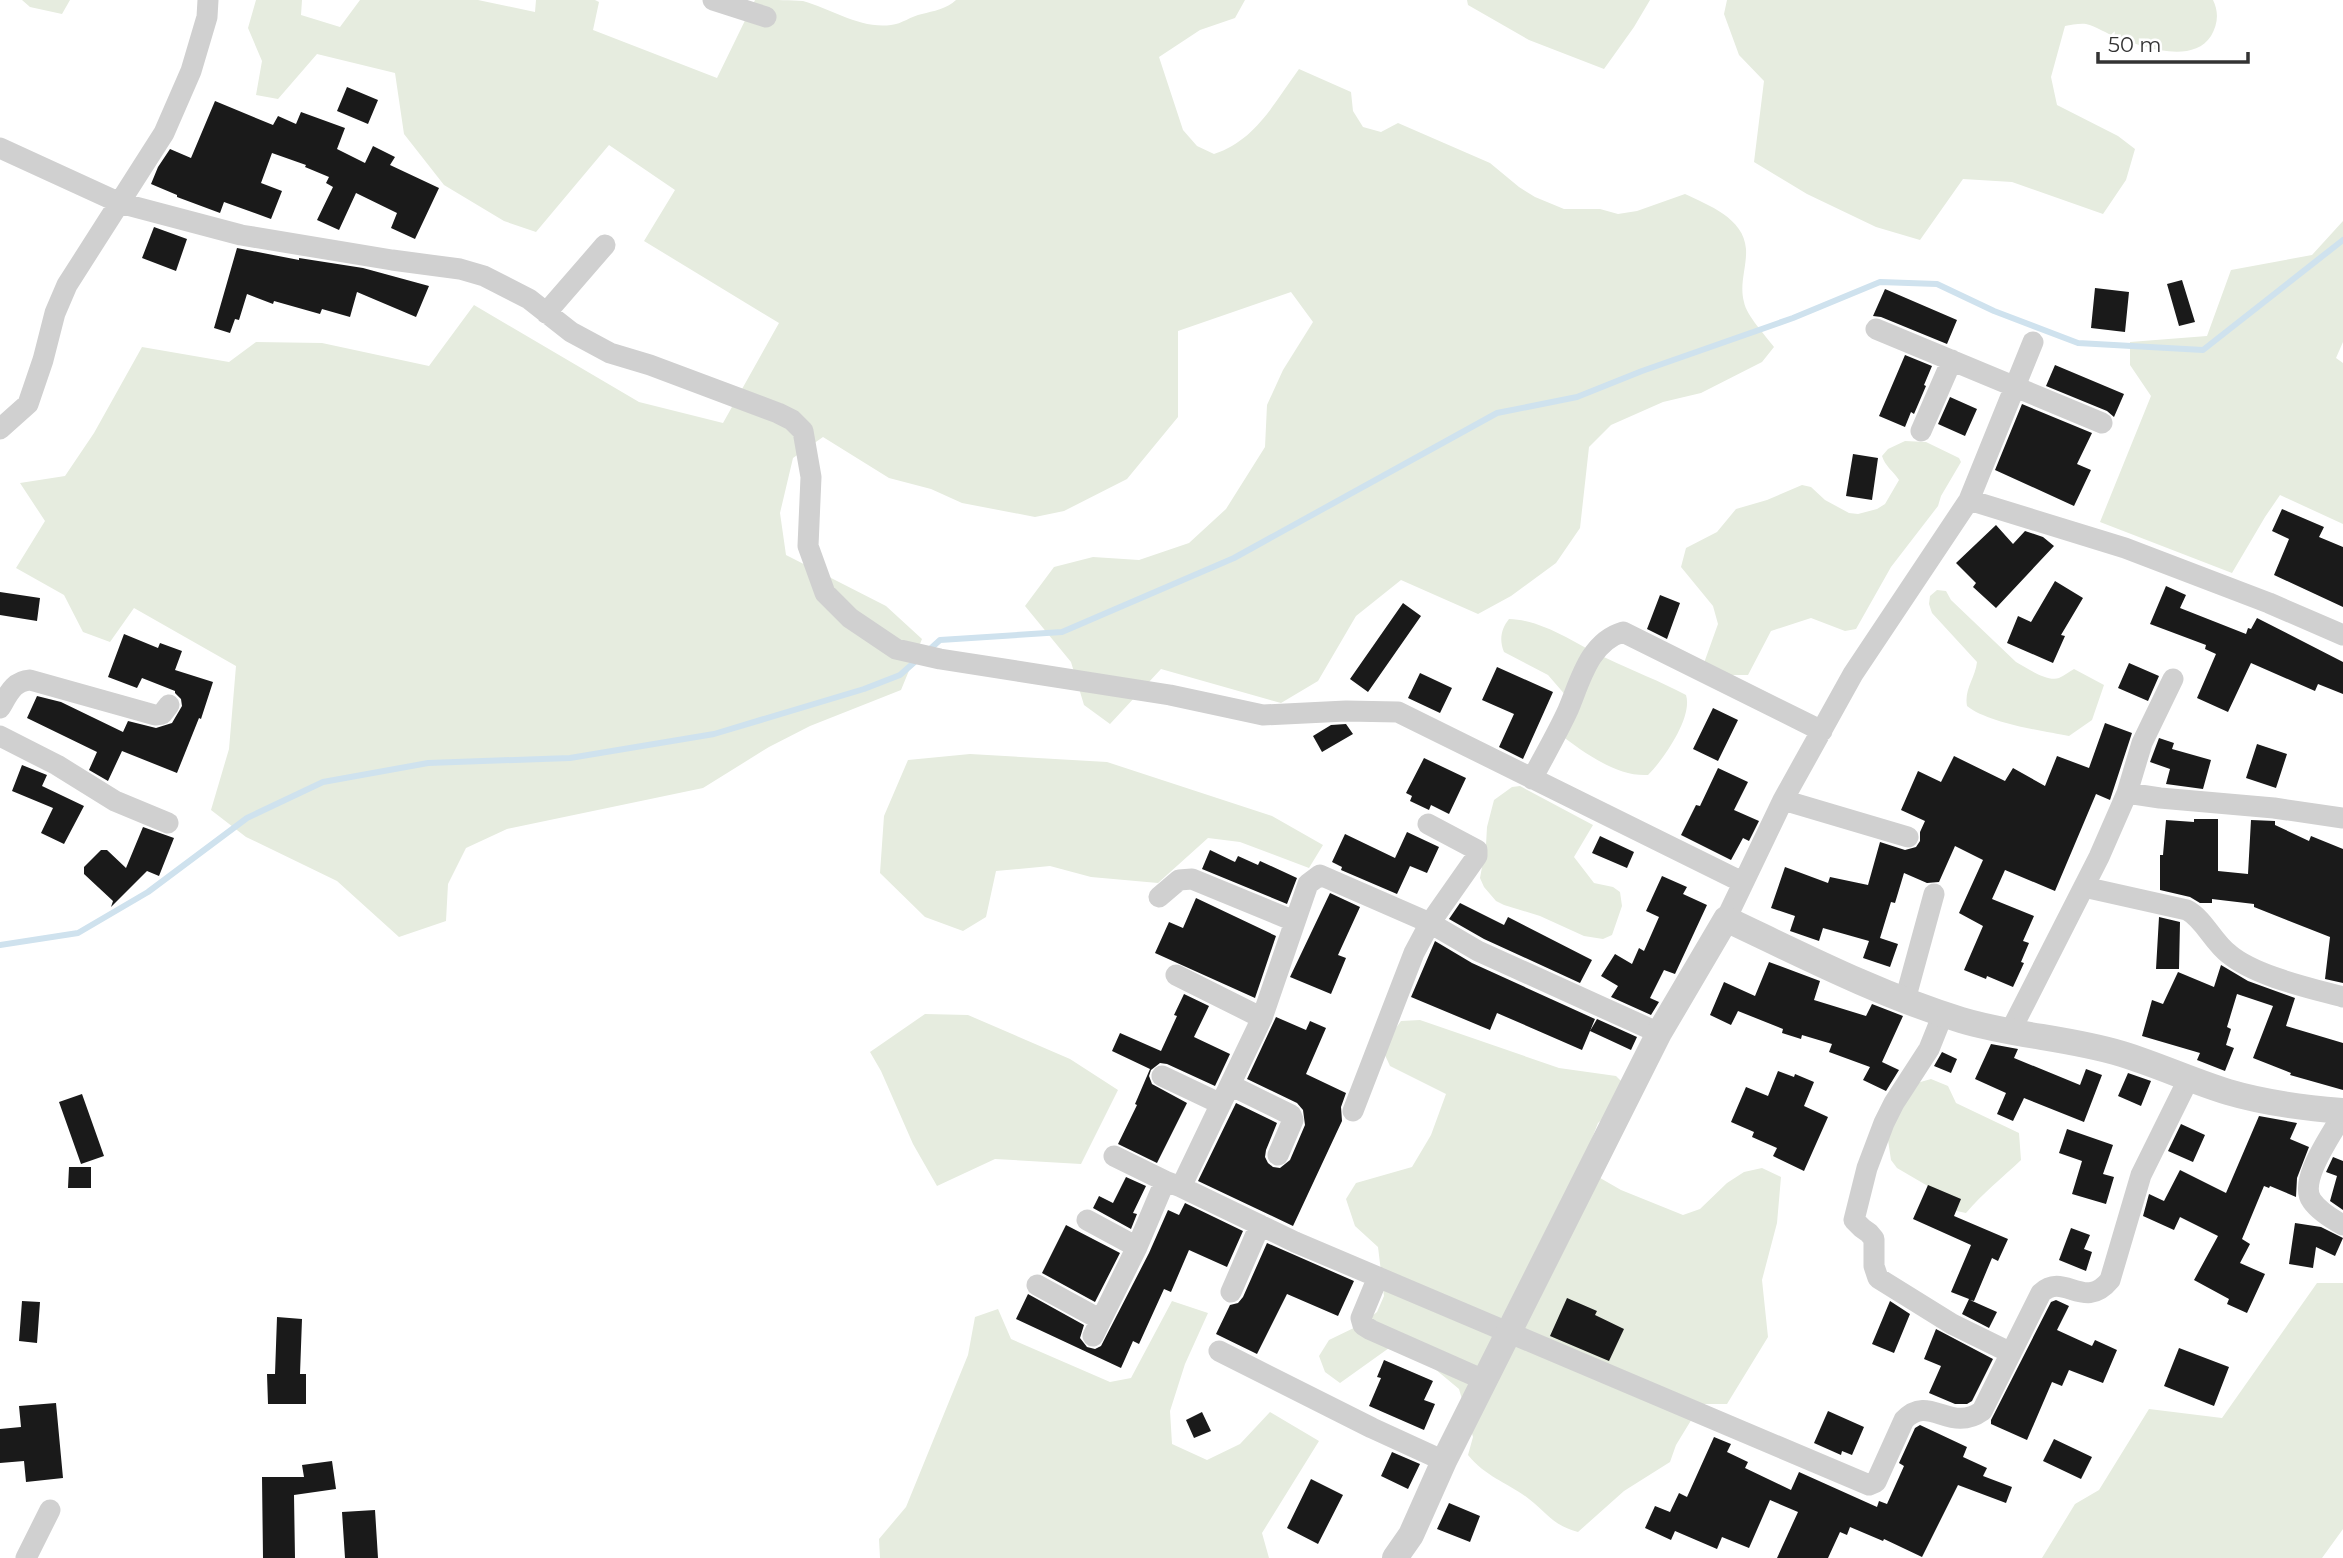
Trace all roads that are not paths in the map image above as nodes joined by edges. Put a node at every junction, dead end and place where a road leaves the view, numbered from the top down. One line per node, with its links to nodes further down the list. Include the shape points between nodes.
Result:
1 (208, 0): 5 (street, via 191,71 164,133)
2 (713, 0): 3 (street)
3 (766, 17)
4 (0, 148): 5 (street)
5 (120, 203): 7 (street, via 241,234 460,269 505,286); 13 (street, via 67,285 28,404)
6 (605, 245): 7 (street)
7 (546, 313): 22 (street, via 610,353 792,420 803,431 811,477 808,545 825,593 896,649 1262,715 1398,712)
8 (1876, 330): 10 (street)
9 (2033, 342): 11 (street)
10 (1952, 360): 11 (street); 14 (street)
11 (2015, 386): 12 (street); 15 (street)
12 (2102, 423)
13 (0, 429)
14 (1922, 431)
15 (1969, 500): 16 (street, via 2125,548); 20 (street, via 1853,674)
16 (2343, 635)
17 (2173, 679): 23 (street, via 2142,743)
18 (169, 705): 19 (street, via 155,715 20,680)
19 (0, 709)
20 (1822, 731): 22 (street, via 1623,632 1601,645 1586,667); 24 (street)
21 (0, 736): 26 (street, via 115,801)
22 (1532, 779): 29 (street)
23 (2127, 793): 25 (street); 30 (street)
24 (1783, 800): 28 (street); 29 (street)
25 (2343, 818)
26 (168, 823)
27 (1427, 824): 35 (street, via 1478,852)
28 (1908, 837)
29 (1742, 882): 33 (street)
30 (2084, 887): 37 (street, via 2187,911 2244,964); 41 (street)
31 (1934, 894): 38 (street)
32 (1159, 897): 34 (street, via 1179,880 1192,879)
33 (1726, 919): 38 (street); 42 (street)
34 (1294, 921): 35 (street, via 1308,884 1320,875); 40 (street)
35 (1430, 923): 42 (street, via 1478,951); 46 (street)
36 (1176, 975): 40 (street)
37 (2343, 997)
38 (1905, 1000): 39 (street)
39 (1943, 1014): 41 (street); 60 (street, via 1930,1049 1884,1123 1854,1220 1874,1239 1878,1278 1952,1324)
40 (1262, 1018): 45 (street)
41 (2010, 1032): 44 (street, via 2095,1046)
42 (1659, 1033): 58 (street)
43 (1162, 1076): 45 (street)
44 (2189, 1078): 47 (street, via 2281,1104); 60 (street, via 2141,1175 2110,1280 2092,1294 2047,1287)
45 (1226, 1094): 48 (street, via 1292,1115); 50 (street)
46 (1353, 1111)
47 (2343, 1113): 53 (street, via 2314,1166 2308,1192 2311,1200)
48 (1278, 1155)
49 (1114, 1156): 50 (street)
50 (1173, 1184): 52 (street); 54 (street)
51 (1087, 1220): 54 (street)
52 (1260, 1225): 55 (street); 57 (street)
53 (2343, 1225)
54 (1137, 1247): 56 (street, via 1097,1328)
55 (1378, 1277): 58 (street); 61 (street, via 1361,1318 1363,1325)
56 (1037, 1285)
57 (1231, 1292)
58 (1508, 1332): 60 (street, via 1867,1486 1876,1482 1910,1414 1929,1410 1956,1419 1973,1417 1982,1411); 61 (street)
59 (1219, 1351): 62 (street)
60 (2011, 1353)
61 (1484, 1380): 62 (street)
62 (1444, 1461): 65 (street, via 1411,1535)
63 (50, 1510): 64 (street)
64 (26, 1558)
65 (1395, 1558)

